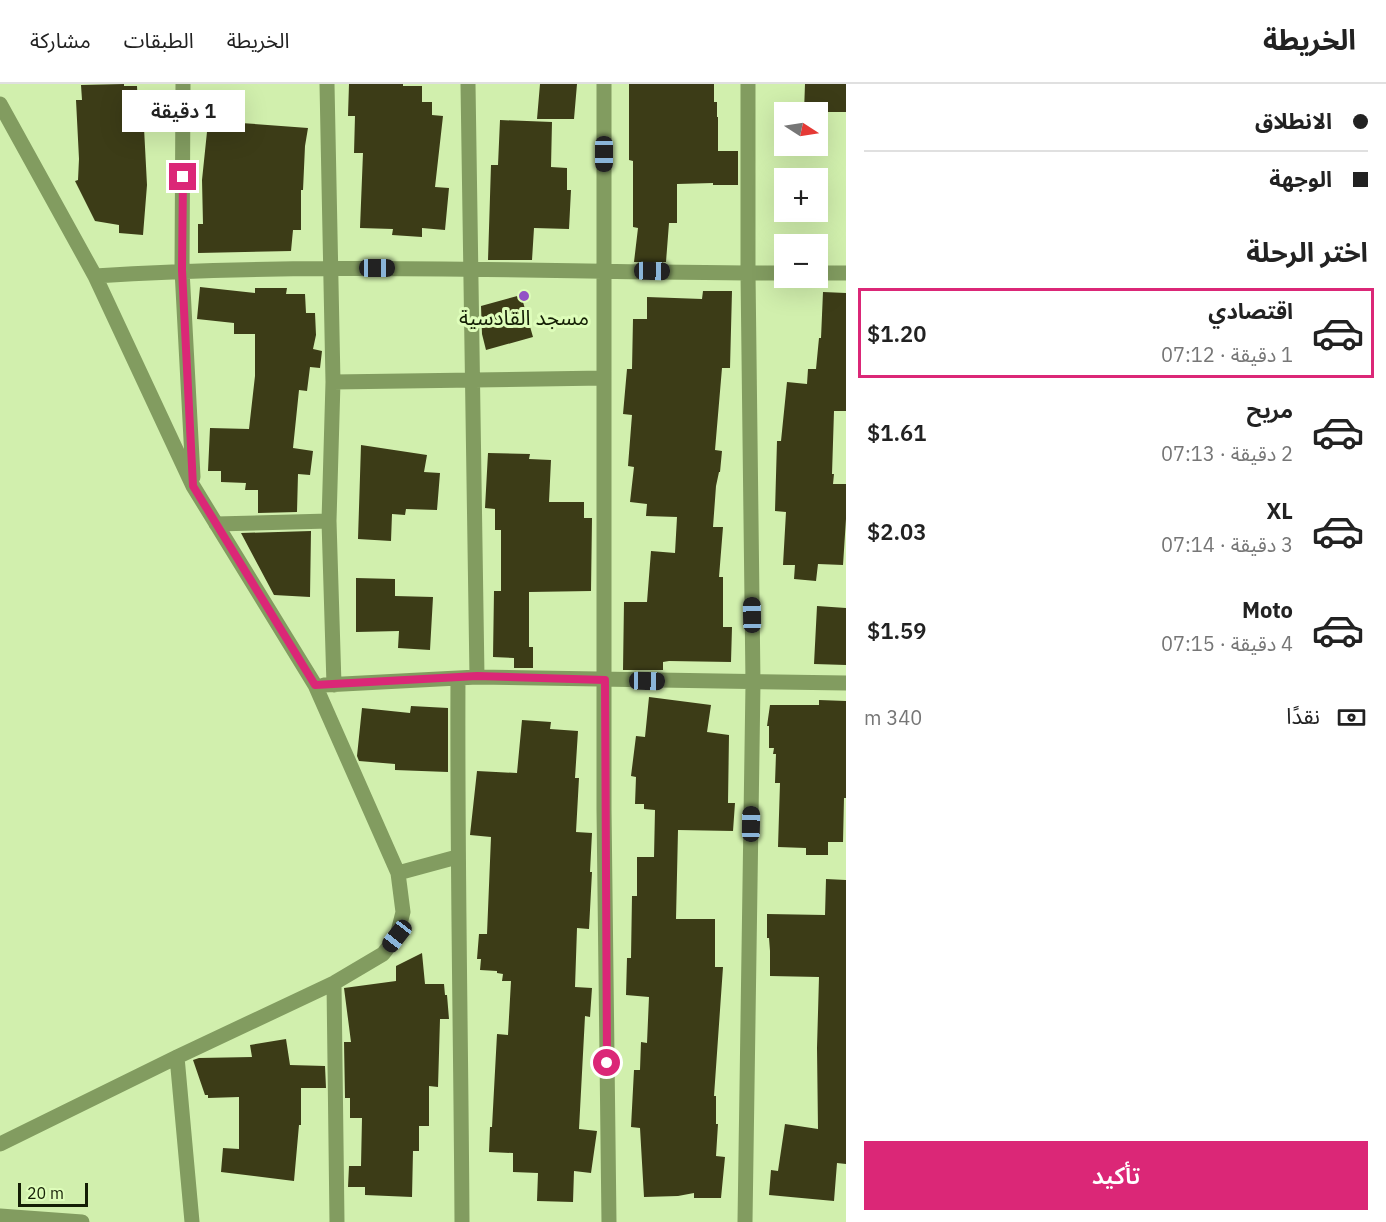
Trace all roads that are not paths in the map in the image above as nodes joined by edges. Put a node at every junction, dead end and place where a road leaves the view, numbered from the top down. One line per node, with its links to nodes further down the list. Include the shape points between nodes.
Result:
1 (183, 84): 9 (street)
2 (327, 84): 7 (street)
3 (468, 84): 8 (street)
4 (604, 84): 10 (street)
5 (748, 84): 11 (street)
6 (0, 104): 15 (street)
7 (330, 268): 8 (street); 9 (street); 18 (street)
8 (472, 269): 10 (street); 17 (street)
9 (182, 270): 15 (street); 19 (street)
10 (605, 270): 11 (street); 16 (street)
11 (748, 273): 12 (street); 25 (street)
12 (774, 273)
13 (828, 273): 14 (street)
14 (846, 273)
15 (95, 276): 19 (street)
16 (604, 378): 17 (street); 24 (street)
17 (472, 379): 18 (street); 22 (street)
18 (333, 382): 20 (street)
19 (193, 486): 21 (street)
20 (328, 521): 21 (street); 28 (street)
21 (216, 524): 27 (street)
22 (477, 676): 23 (street); 24 (street)
23 (458, 678): 28 (street); 29 (street)
24 (605, 680): 25 (street); 39 (street)
25 (753, 683): 26 (street); 40 (street)
26 (846, 683)
27 (315, 685): 28 (street); 30 (street)
28 (334, 685)
29 (458, 857): 30 (street); 38 (street)
30 (398, 873): 31 (street, via 403,912 397,936 383,954)
31 (334, 983): 32 (street); 37 (street)
32 (177, 1057): 33 (street); 36 (street)
33 (0, 1144)
34 (0, 1216): 35 (street)
35 (82, 1222)
36 (192, 1222)
37 (338, 1222)
38 (462, 1222)
39 (609, 1222)
40 (745, 1222)

